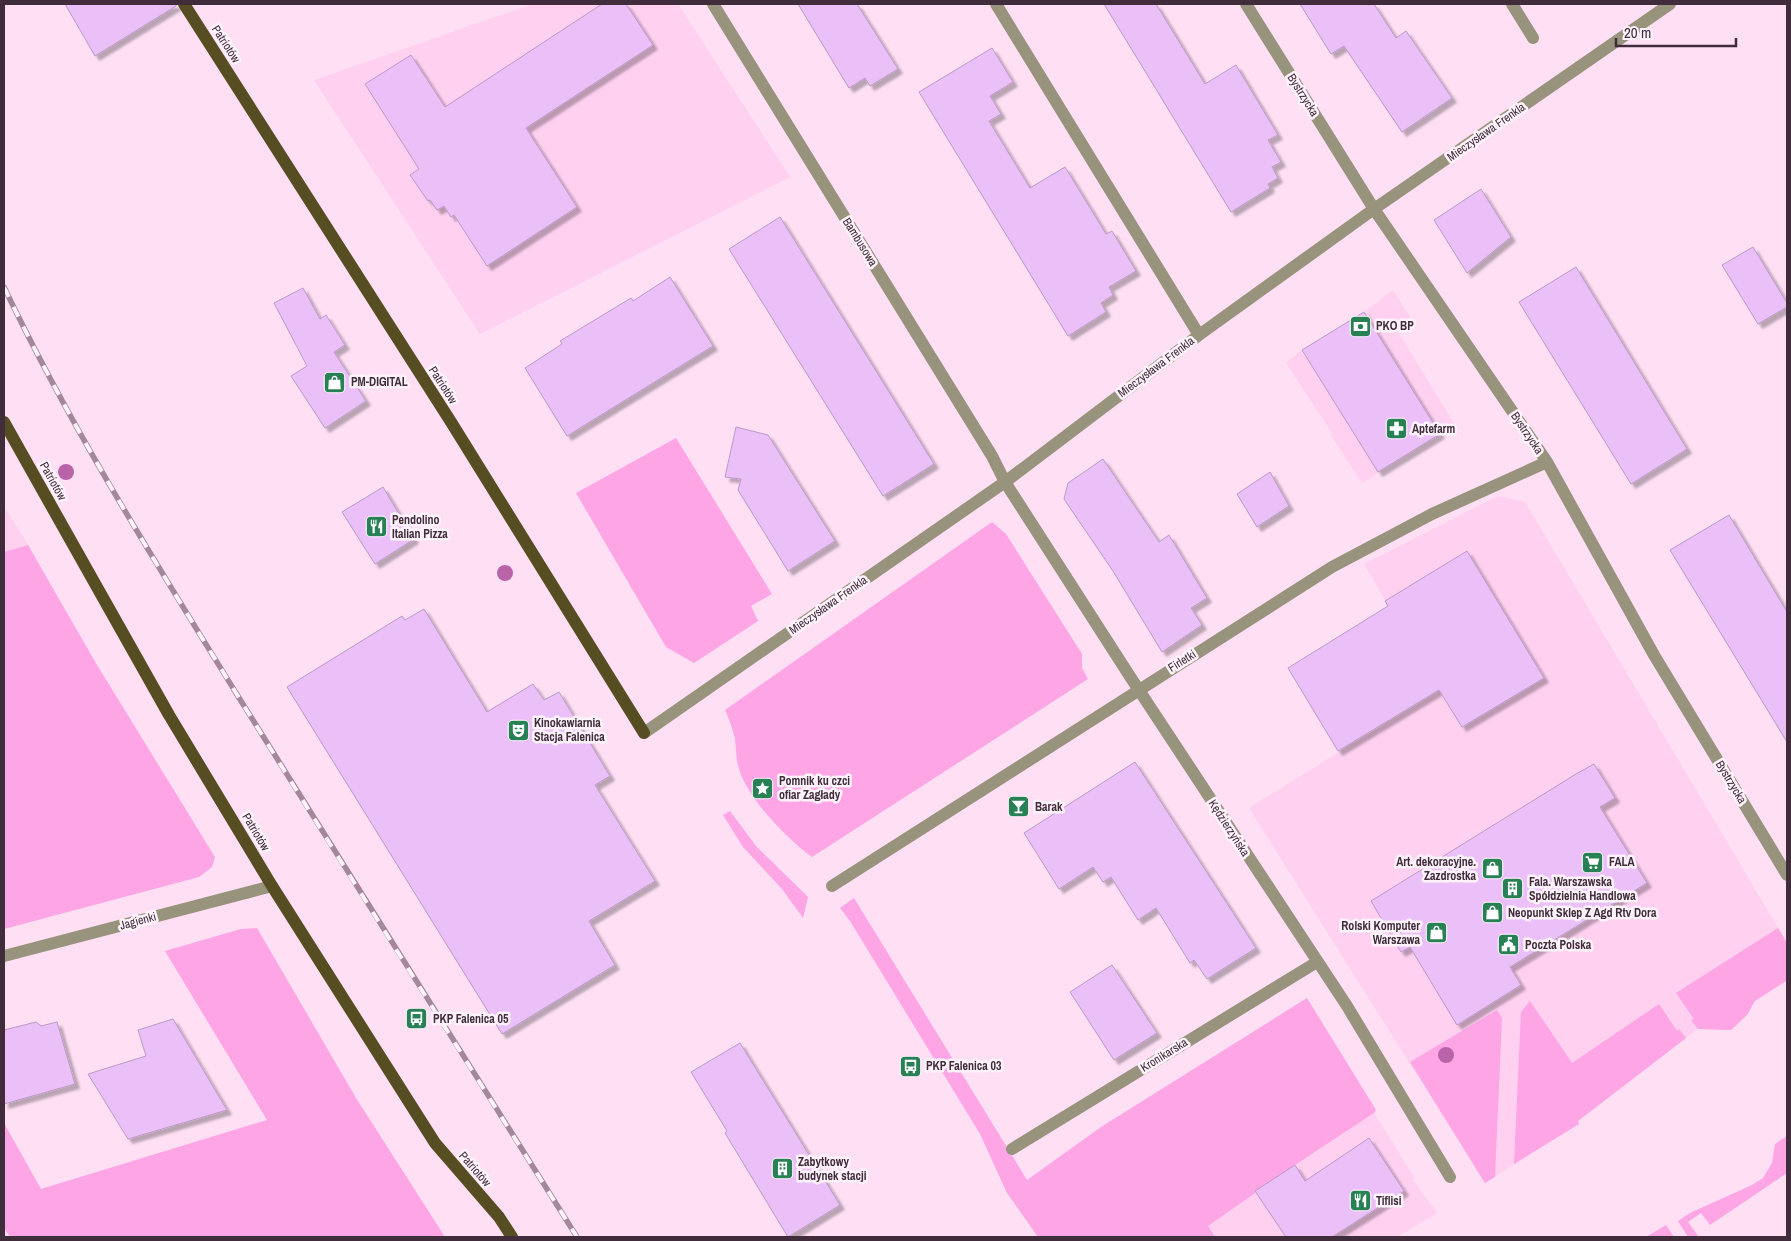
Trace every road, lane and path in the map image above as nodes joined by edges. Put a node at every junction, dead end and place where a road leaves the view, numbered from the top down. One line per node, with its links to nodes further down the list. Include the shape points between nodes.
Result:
1 (184, 4): 14 (main road, Patriotów, via 451,422)
2 (712, 4): 12 (street, Bambusowa, via 992,456)
3 (996, 4): 9 (street)
4 (1246, 4): 8 (street, Bystrzycka)
5 (1512, 4): 7 (street)
6 (1670, 4): 8 (street, Mieczysława Frenkla)
7 (1533, 38)
8 (1374, 209): 9 (street, Mieczysława Frenkla); 11 (street, Bystrzycka)
9 (1199, 335): 12 (street, Mieczysława Frenkla)
10 (4, 422): 16 (main road, Patriotów, via 169,715)
11 (1547, 462): 13 (street, Firletki, via 1432,514 1332,567); 15 (street, Bystrzycka, via 1654,655)
12 (1005, 482): 13 (street, Kędzierzyńska); 14 (street, Mieczysława Frenkla)
13 (1138, 689): 17 (street, Firletki); 19 (street, Kędzierzyńska)
14 (644, 733)
15 (1787, 875)
16 (272, 886): 18 (street, Jagienki); 22 (main road, Patriotów, via 435,1144 499,1217)
17 (832, 886)
18 (4, 956)
19 (1317, 962): 20 (street, Kronikarska); 21 (street, Kędzierzyńska)
20 (1012, 1149)
21 (1450, 1177)
22 (512, 1237)

